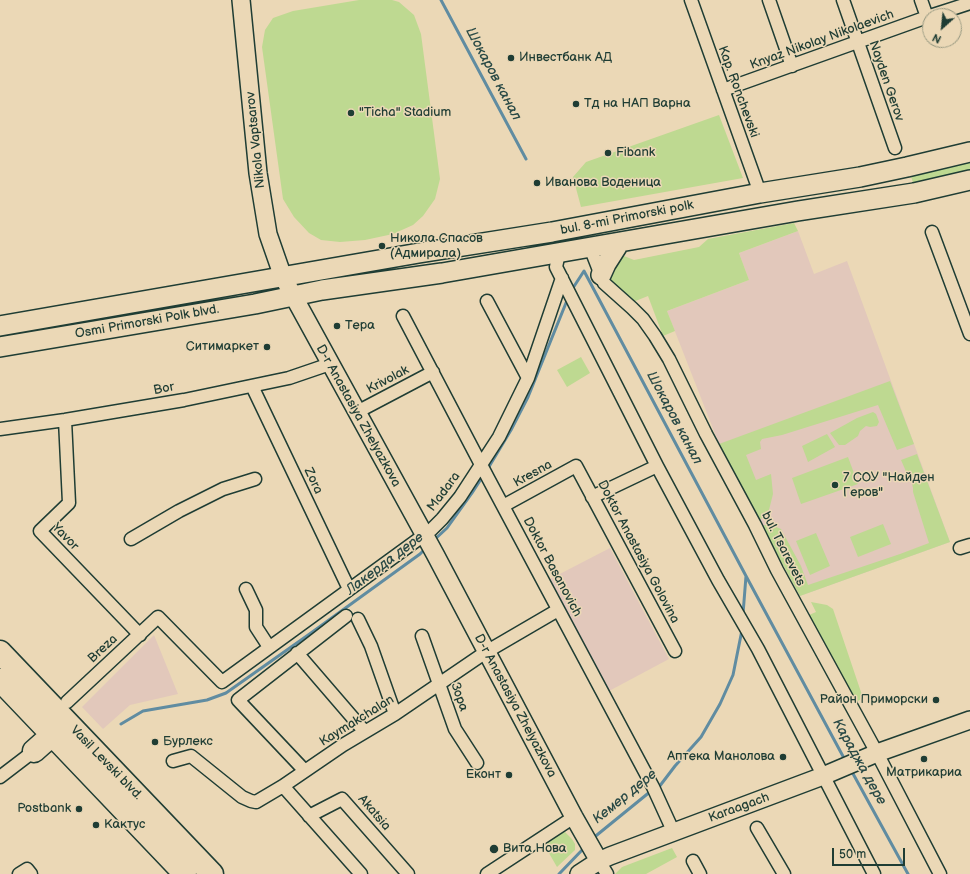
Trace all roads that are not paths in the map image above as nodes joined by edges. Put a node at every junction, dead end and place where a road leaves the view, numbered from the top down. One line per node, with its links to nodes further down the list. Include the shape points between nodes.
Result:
1 (241, 0): 21 (street, Nikola Vaptsarov, via 258,173 268,234)
2 (691, 0): 10 (street, Kap. Ronchevski)
3 (770, 0): 9 (street)
4 (843, 0): 8 (street, Nayden Gerov)
5 (970, 3): 6 (street, Knyaz Nikolay Nikolaevich)
6 (954, 8)
7 (922, 19): 8 (street, Knyaz Nikolay Nikolaevich)
8 (858, 42): 9 (street, Knyaz Nikolay Nikolaevich); 11 (street, Nayden Gerov)
9 (792, 66): 10 (street, Knyaz Nikolay Nikolaevich)
10 (723, 90): 14 (street, Kap. Ronchevski)
11 (895, 148)
12 (970, 152): 14 (main road, bul. 8-mi Primorski polk, via 894,170)
13 (970, 180): 17 (main road, bul. 8-mi Primorski polk, via 914,193)
14 (760, 192): 15 (main road, bul. 8-mi Primorski polk)
15 (576, 227): 18 (main road); 19 (main road); 21 (main road, bul. 8-mi Primorski polk)
16 (932, 232): 27 (street)
17 (620, 242): 18 (main road, bul. 8-mi Primorski polk); 20 (main road)
18 (590, 247): 19 (main road, bul. 8-mi Primorski polk); 20 (street, bul. Tsarevets)
19 (559, 253): 22 (street, via 556,267); 23 (main road, bul. 8-mi Primorski polk)
20 (601, 275): 63 (street, bul. Tsarevets, via 604,283 643,319 669,359)
21 (283, 277): 23 (street, Nikola Vaptsarov); 26 (main road, Osmi Primorski Polk blvd.)
22 (564, 281): 31 (street, Madara); 37 (street)
23 (293, 296): 28 (main road, Osmi Primorski Polk blvd.); 29 (street, D-r Anastasiya Zhelyazkova)
24 (487, 301): 31 (street)
25 (403, 316): 30 (street, Doktor Basanovich)
26 (0, 326)
27 (970, 334)
28 (0, 347)
29 (330, 364): 32 (street, Bor, via 289,378); 33 (street, D-r Anastasiya Zhelyazkova)
30 (433, 372): 33 (street, Krivolak); 38 (street, Doktor Basanovich)
31 (528, 378): 38 (street, Madara)
32 (252, 386): 34 (street, Bor); 45 (street, Zora)
33 (357, 412): 43 (street, D-r Anastasiya Zhelyazkova)
34 (65, 420): 35 (street, Bor); 47 (street, Yavor, via 69,503 40,531)
35 (0, 429)
36 (576, 466): 40 (street, Doktor Anastasiya Golovina); 41 (street, Kresna)
37 (657, 466): 40 (street); 67 (street)
38 (484, 470): 41 (street, Doktor Basanovich); 43 (street, Madara)
39 (254, 479): 42 (street, via 223,489)
40 (592, 497): 50 (street, Doktor Anastasiya Golovina)
41 (503, 506): 46 (street, Doktor Basanovich)
42 (131, 539)
43 (428, 539): 45 (street, Madara); 52 (street, D-r Anastasiya Zhelyazkova)
44 (246, 589): 49 (street, via 256,610 256,627)
45 (349, 589): 49 (street, Madara)
46 (558, 610): 52 (street, Kaymakchalan); 73 (street, Doktor Basanovich, via 655,790)
47 (140, 634): 55 (street, Breza, via 158,617); 57 (street, Breza)
48 (422, 636): 56 (street, Зора)
49 (270, 647): 55 (street, Madara)
50 (675, 651)
51 (0, 652): 57 (highway, Vasil Levski blvd.)
52 (486, 652): 56 (street, Kaymakchalan); 71 (street, D-r Anastasiya Zhelyazkova)
53 (297, 654): 58 (street, via 352,618 371,646); 60 (street); 66 (street, via 238,700)
54 (0, 680): 61 (highway, Vasil Levski blvd.)
55 (222, 682)
56 (440, 684): 58 (street, Kaymakchalan); 65 (street, Зора, via 455,729)
57 (62, 707): 77 (highway, Vasil Levski blvd.)
58 (395, 714): 60 (street, Kaymakchalan)
59 (970, 720): 63 (street, Karaagach)
60 (365, 732): 66 (street, Kaymakchalan)
61 (52, 735): 62 (highway); 76 (highway, Vasil Levski blvd.)
62 (34, 751): 68 (street)
63 (873, 755): 67 (street, Karaagach); 85 (street, bul. Tsarevets)
64 (173, 761): 69 (street, Kaymakchalan, via 191,756 242,797 251,801 256,802)
65 (477, 763)
66 (305, 771): 69 (street, Kaymakchalan)
67 (829, 774): 73 (street, Karaagach); 84 (street)
68 (0, 777)
69 (283, 786): 70 (street)
70 (309, 816): 78 (street); 79 (street, Akatsia, via 342,799)
71 (574, 817): 75 (street, D-r Anastasiya Zhelyazkova); 80 (street)
72 (757, 828): 83 (street)
73 (674, 833): 75 (street, Karaagach)
74 (693, 861): 82 (street)
75 (598, 864): 81 (street, Karaagach)
76 (185, 874)
77 (212, 874)
78 (362, 874)
79 (408, 874)
80 (487, 874)
81 (579, 874)
82 (700, 874)
83 (784, 874)
84 (874, 874)
85 (940, 874)

